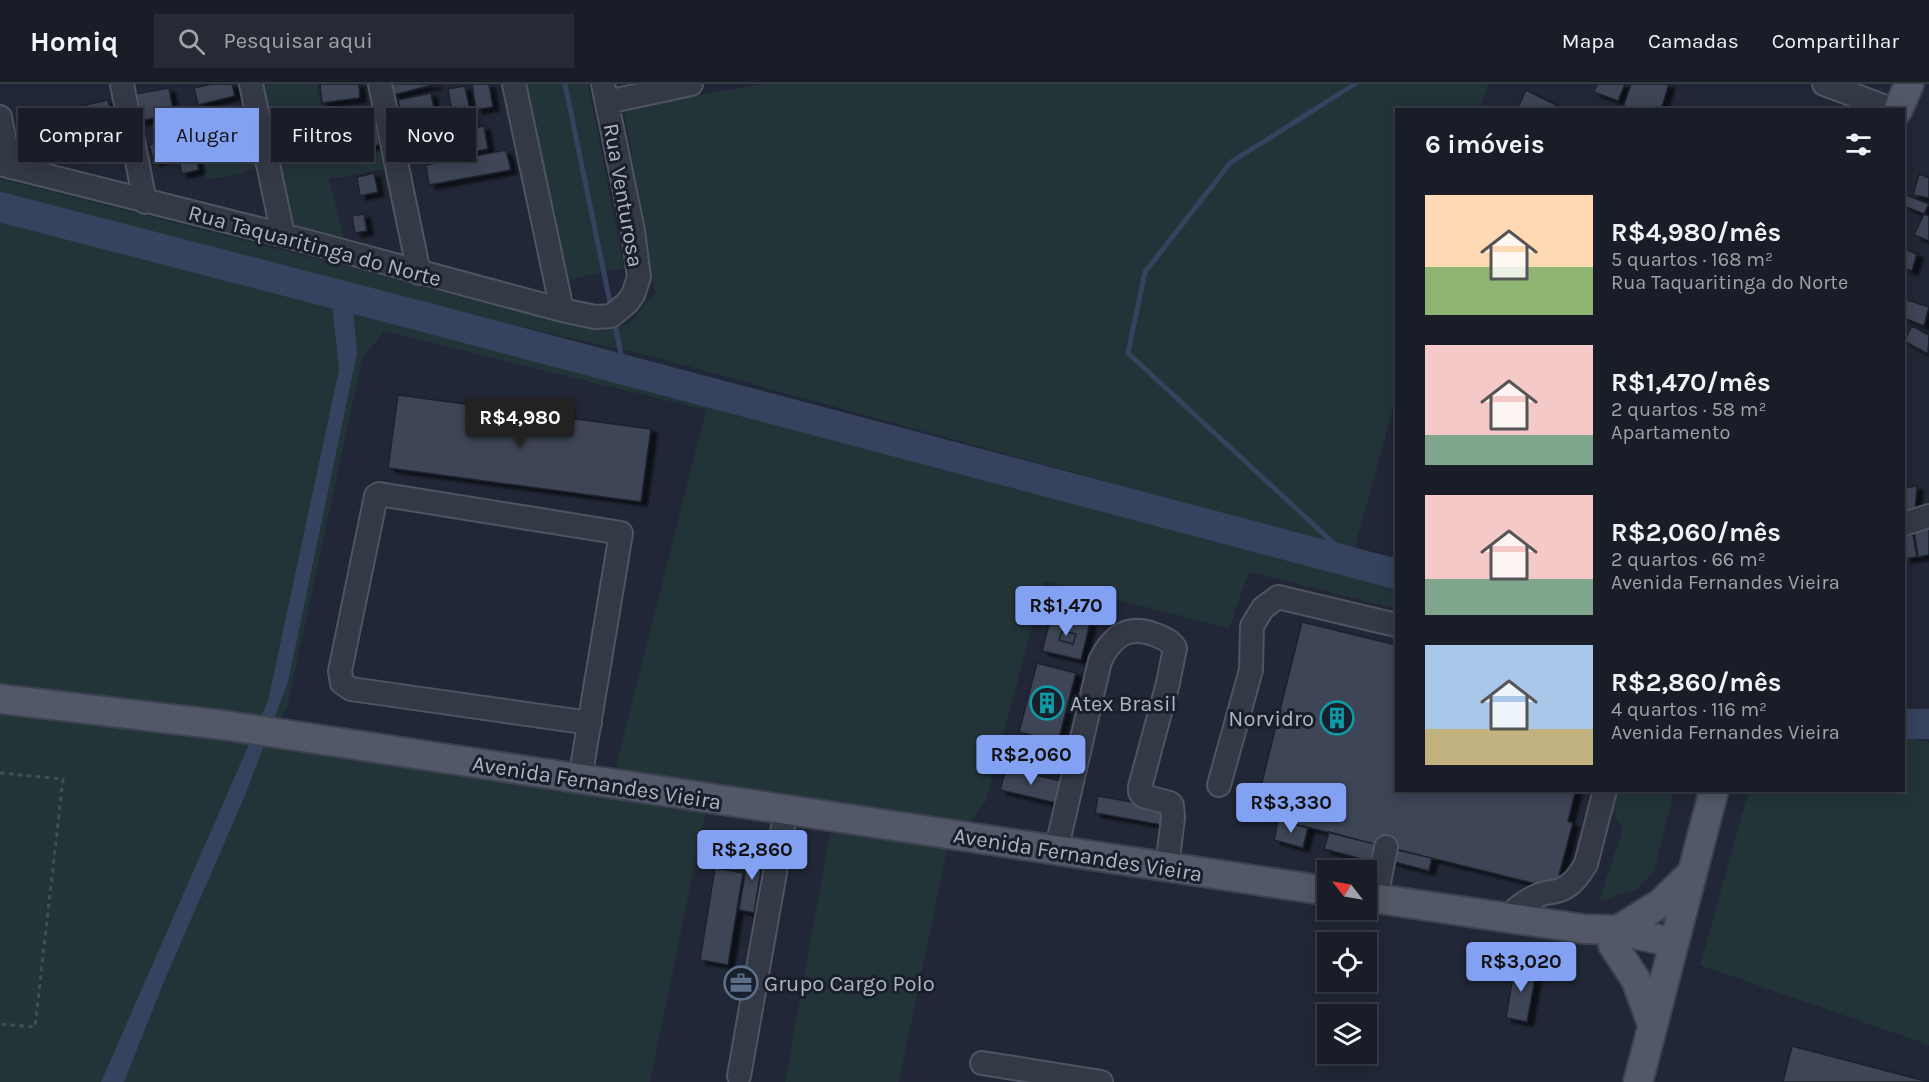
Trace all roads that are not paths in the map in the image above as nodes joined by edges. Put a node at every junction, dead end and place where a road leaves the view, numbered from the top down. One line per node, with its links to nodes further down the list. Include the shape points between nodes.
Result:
1 (122, 84): 13 (street)
2 (251, 84): 14 (street)
3 (380, 84): 15 (street)
4 (514, 84): 17 (street)
5 (692, 84): 8 (street)
6 (1824, 84): 9 (street)
7 (1909, 84): 10 (main road)
8 (605, 93): 16 (street, Rua Venturosa, via 639,277 637,289)
9 (1890, 108)
10 (1897, 108)
11 (0, 117): 12 (street)
12 (5, 165): 13 (street, Rua Taquaritinga do Norte)
13 (145, 202): 14 (street, Rua Taquaritinga do Norte)
14 (283, 235): 15 (street, Rua Taquaritinga do Norte)
15 (419, 273): 17 (street, Rua Taquaritinga do Norte)
16 (627, 303): 17 (street, Rua Taquaritinga do Norte, via 604,317)
17 (562, 310)
18 (1929, 516): 19 (street)
19 (1905, 524)
20 (1395, 625): 24 (street, via 1278,597 1263,608 1252,626 1251,670)
21 (0, 699): 23 (main road, Avenida Fernandes Vieira, via 223,725)
22 (590, 723): 22 (street, via 621,533 376,496 340,671 342,682 351,689); 23 (street)
23 (580, 779): 27 (main road, Avenida Fernandes Vieira)
24 (1219, 786)
25 (1604, 792): 35 (street, via 1586,864 1574,882 1522,903)
26 (1713, 792): 31 (main road)
27 (786, 810): 29 (main road, Avenida Fernandes Vieira); 40 (street)
28 (1386, 847): 32 (street)
29 (1056, 850): 30 (main road, Avenida Fernandes Vieira); 30 (street, via 1100,662 1114,639 1132,631 1144,631 1172,643 1176,651 1140,787 1143,796 1172,805)
30 (1167, 867): 33 (main road, Avenida Fernandes Vieira)
31 (1692, 873): 36 (main road); 37 (main road)
32 (1377, 878)
33 (1317, 889)
34 (1377, 899): 35 (main road)
35 (1506, 918): 36 (main road, via 1584,929)
36 (1615, 938): 37 (main road); 38 (main road)
37 (1672, 951): 38 (main road)
38 (1652, 1024): 42 (main road)
39 (982, 1063): 41 (street)
40 (739, 1076)
41 (1101, 1082)
42 (1638, 1082)

